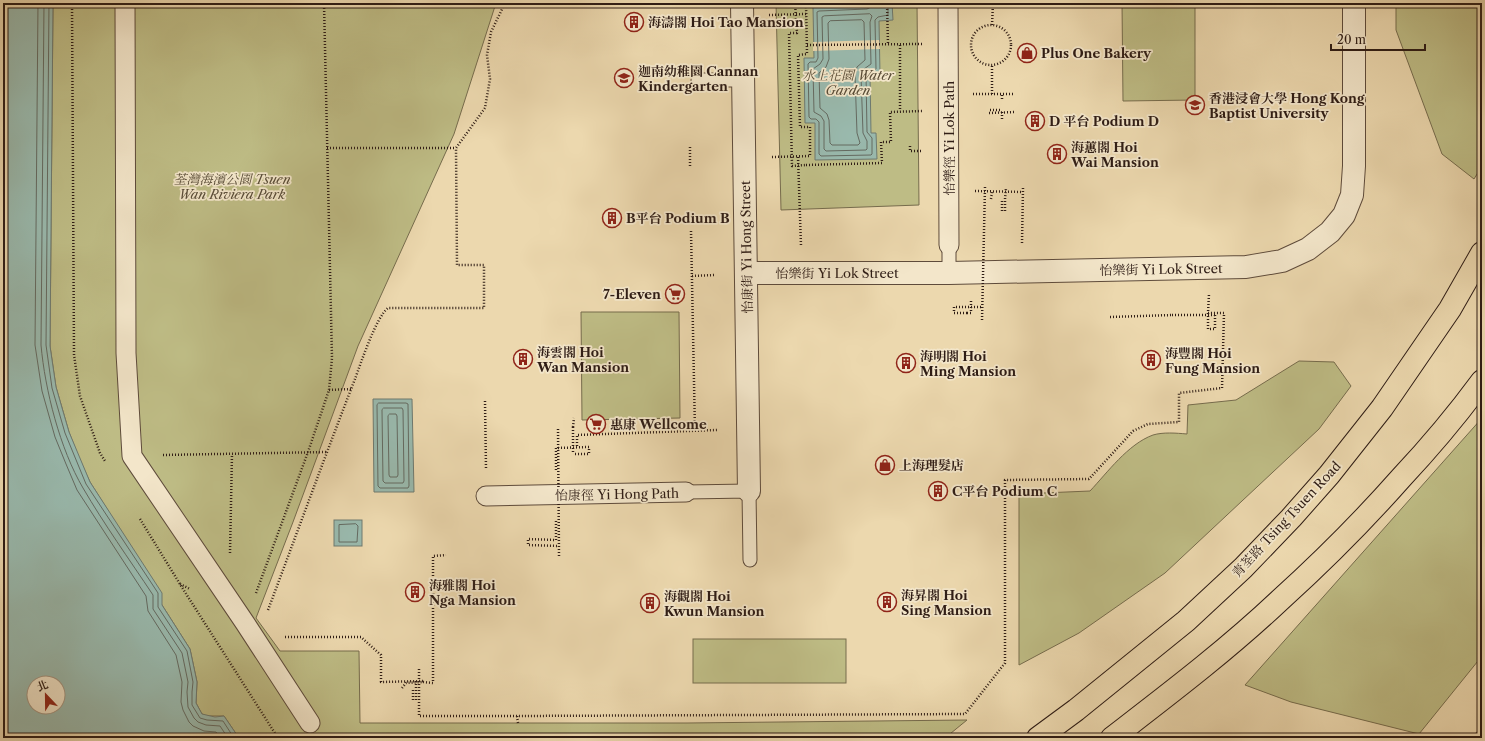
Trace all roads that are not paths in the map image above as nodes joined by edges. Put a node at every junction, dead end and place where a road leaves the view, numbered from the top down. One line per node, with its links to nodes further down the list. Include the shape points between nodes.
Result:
1 (125, 3): 16 (street, via 126,353 132,456)
2 (742, 3): 6 (street, 怡康街 Yi Hong Street)
3 (948, 3): 7 (street, 怡樂徑 Yi Lok Path)
4 (1354, 3): 10 (street, 怡樂街 Yi Lok Street, via 1352,195 1344,215 1330,232 1308,249 1282,261 1246,267)
5 (698, 80): 6 (lane)
6 (743, 80): 9 (street, 怡康街 Yi Hong Street)
7 (949, 245): 10 (lane, 怡樂徑 Yi Lok Path)
8 (1482, 253): 17 (main road, 青荃路 Tsing Tsuen Road, via 1450,309 1382,408 1329,475 1243,568 1186,621)
9 (746, 273): 10 (street, 怡樂街 Yi Lok Street); 12 (street, 怡康街 Yi Hong Street)
10 (949, 273)
11 (1482, 381): 18 (main road, via 1442,434 1374,508 1279,601 1172,692)
12 (749, 491): 13 (lane, 怡康徑 Yi Hong Path); 15 (lane)
13 (686, 492): 14 (street, 怡康徑 Yi Hong Path)
14 (486, 496)
15 (750, 560)
16 (310, 723)
17 (1038, 738)
18 (1112, 738)

